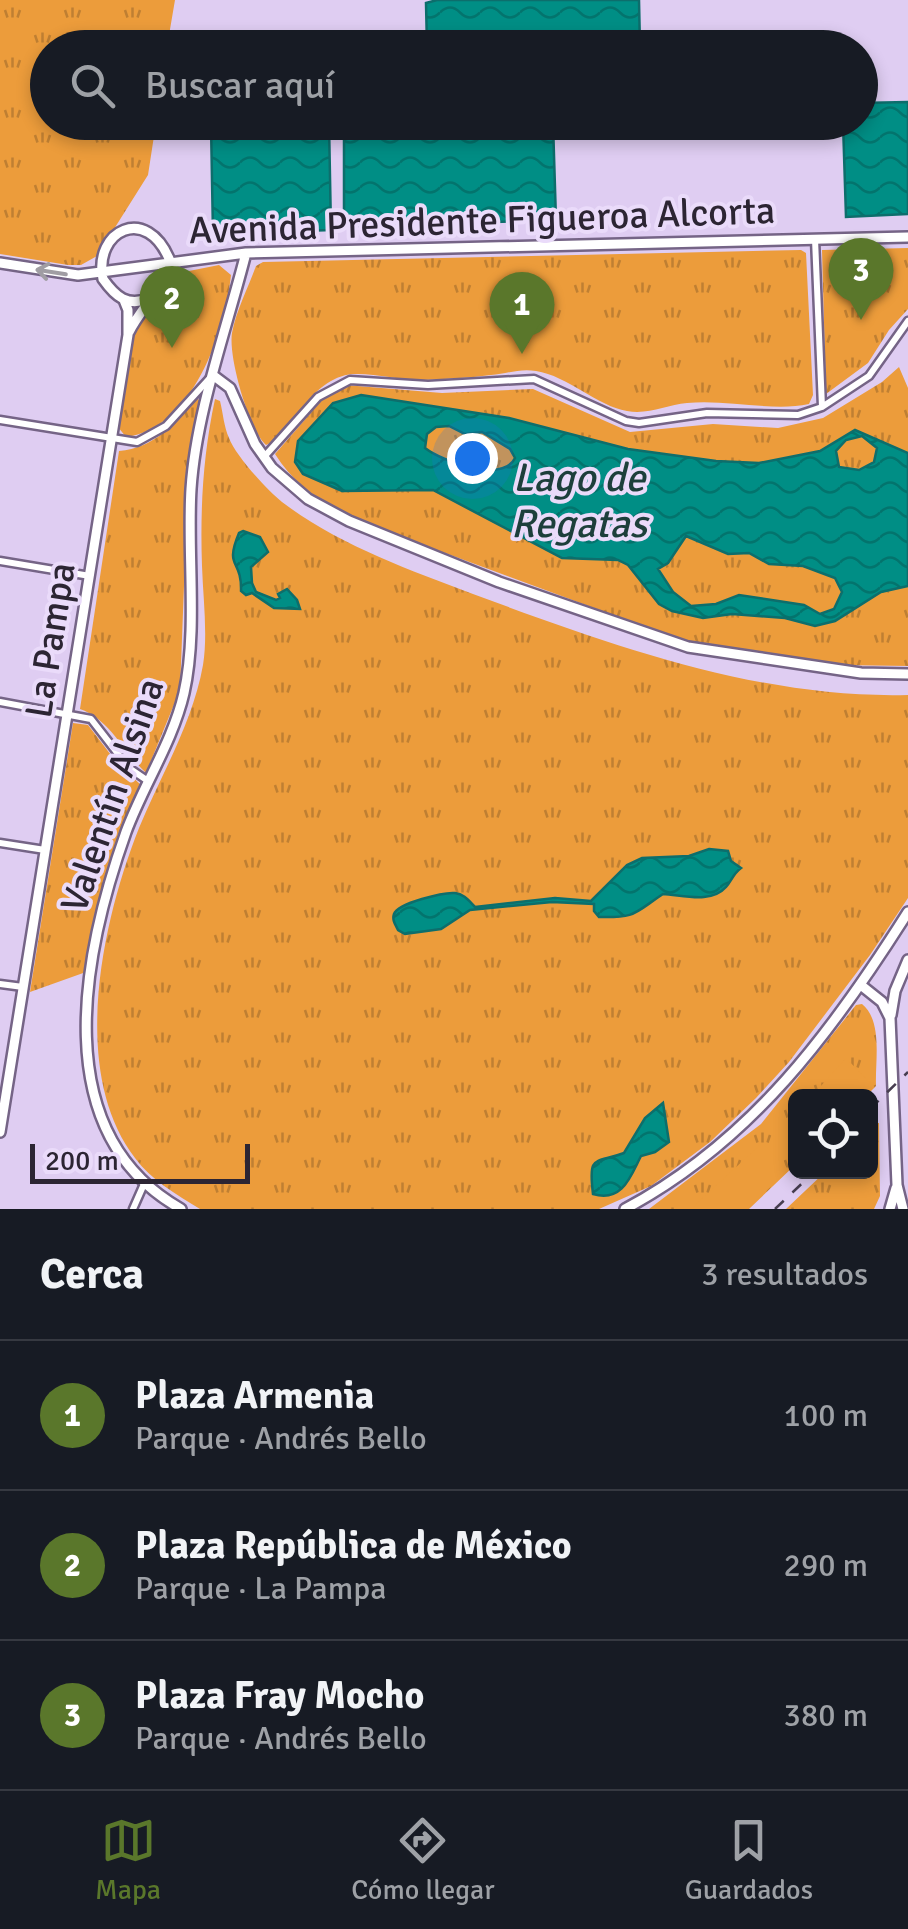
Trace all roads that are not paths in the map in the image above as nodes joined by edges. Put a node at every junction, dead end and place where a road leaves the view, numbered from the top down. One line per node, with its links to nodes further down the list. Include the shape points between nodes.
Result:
1 (908, 238): 2 (street, Avenida Presidente Figueroa Alcorta)
2 (815, 239): 3 (street, Avenida Presidente Figueroa Alcorta); 12 (street)
3 (246, 253): 4 (street, Avenida Presidente Figueroa Alcorta); 11 (street, Valentín Alsina)
4 (170, 261): 6 (street, Avenida Presidente Figueroa Alcorta); 6 (street, via 146,230 129,227 106,252); 7 (street, La Pampa)
5 (0, 263): 6 (street, Avenida Presidente Figueroa Alcorta, one-way to 5, via 65,274)
6 (102, 272): 8 (street)
7 (150, 298): 8 (street); 10 (street, La Pampa)
8 (124, 300): 10 (street, La Pampa)
9 (908, 322): 12 (street, via 869,376)
10 (128, 334): 14 (street, La Pampa)
11 (214, 376): 14 (street, via 151,436 130,443); 15 (street, via 230,388); 21 (street, Valentín Alsina, via 191,487 184,692)
12 (822, 406): 15 (street, via 798,415 707,413 639,422 534,379 428,385 350,380 318,396)
13 (0, 420): 14 (street)
14 (110, 439): 17 (street, La Pampa)
15 (264, 457): 18 (street, via 295,490 349,522 647,635 800,665)
16 (0, 561): 17 (street)
17 (91, 576): 20 (street, La Pampa)
18 (908, 674)
19 (0, 702): 20 (street)
20 (68, 713): 21 (street, via 91,720); 23 (street, La Pampa)
21 (148, 782): 33 (street, Valentín Alsina, via 94,939 86,1027 100,1112)
22 (0, 843): 23 (street)
23 (46, 850): 28 (street, La Pampa)
24 (908, 912): 27 (street)
25 (908, 960): 29 (street)
26 (0, 984): 28 (street)
27 (862, 986): 30 (street); 37 (street, via 766,1104 683,1173)
28 (24, 988): 32 (street, La Pampa)
29 (895, 991): 30 (street); 31 (street)
30 (876, 997): 31 (street)
31 (890, 1018): 34 (street)
32 (0, 1128)
33 (144, 1184): 35 (street); 36 (street, Valentín Alsina)
34 (897, 1186): 38 (street); 39 (street)
35 (133, 1209)
36 (181, 1209)
37 (625, 1209)
38 (890, 1209)
39 (903, 1209)

